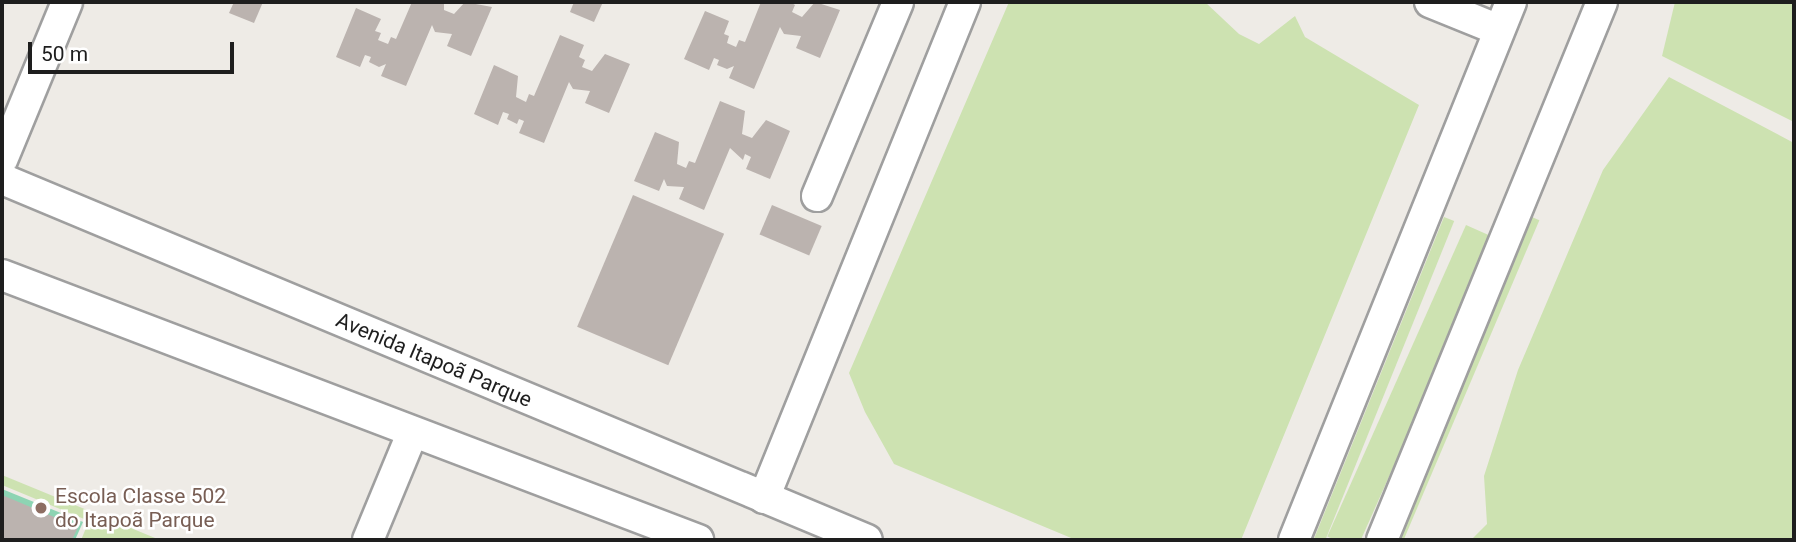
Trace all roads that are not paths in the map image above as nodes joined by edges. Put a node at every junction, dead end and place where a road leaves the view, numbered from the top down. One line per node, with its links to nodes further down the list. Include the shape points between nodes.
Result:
1 (66, 2): 8 (street)
2 (898, 2): 10 (street)
3 (965, 2): 13 (street)
4 (1430, 2): 7 (street)
5 (1511, 2): 7 (street)
6 (1602, 2): 18 (street)
7 (1499, 30): 17 (street)
8 (2, 160)
9 (2, 179): 13 (street, Avenida Itapoã Parque)
10 (817, 196)
11 (2, 275): 12 (street)
12 (412, 435): 14 (street); 15 (street)
13 (764, 498): 16 (street, Avenida Itapoã Parque)
14 (368, 540)
15 (698, 540)
16 (867, 540)
17 (1294, 540)
18 (1382, 540)

